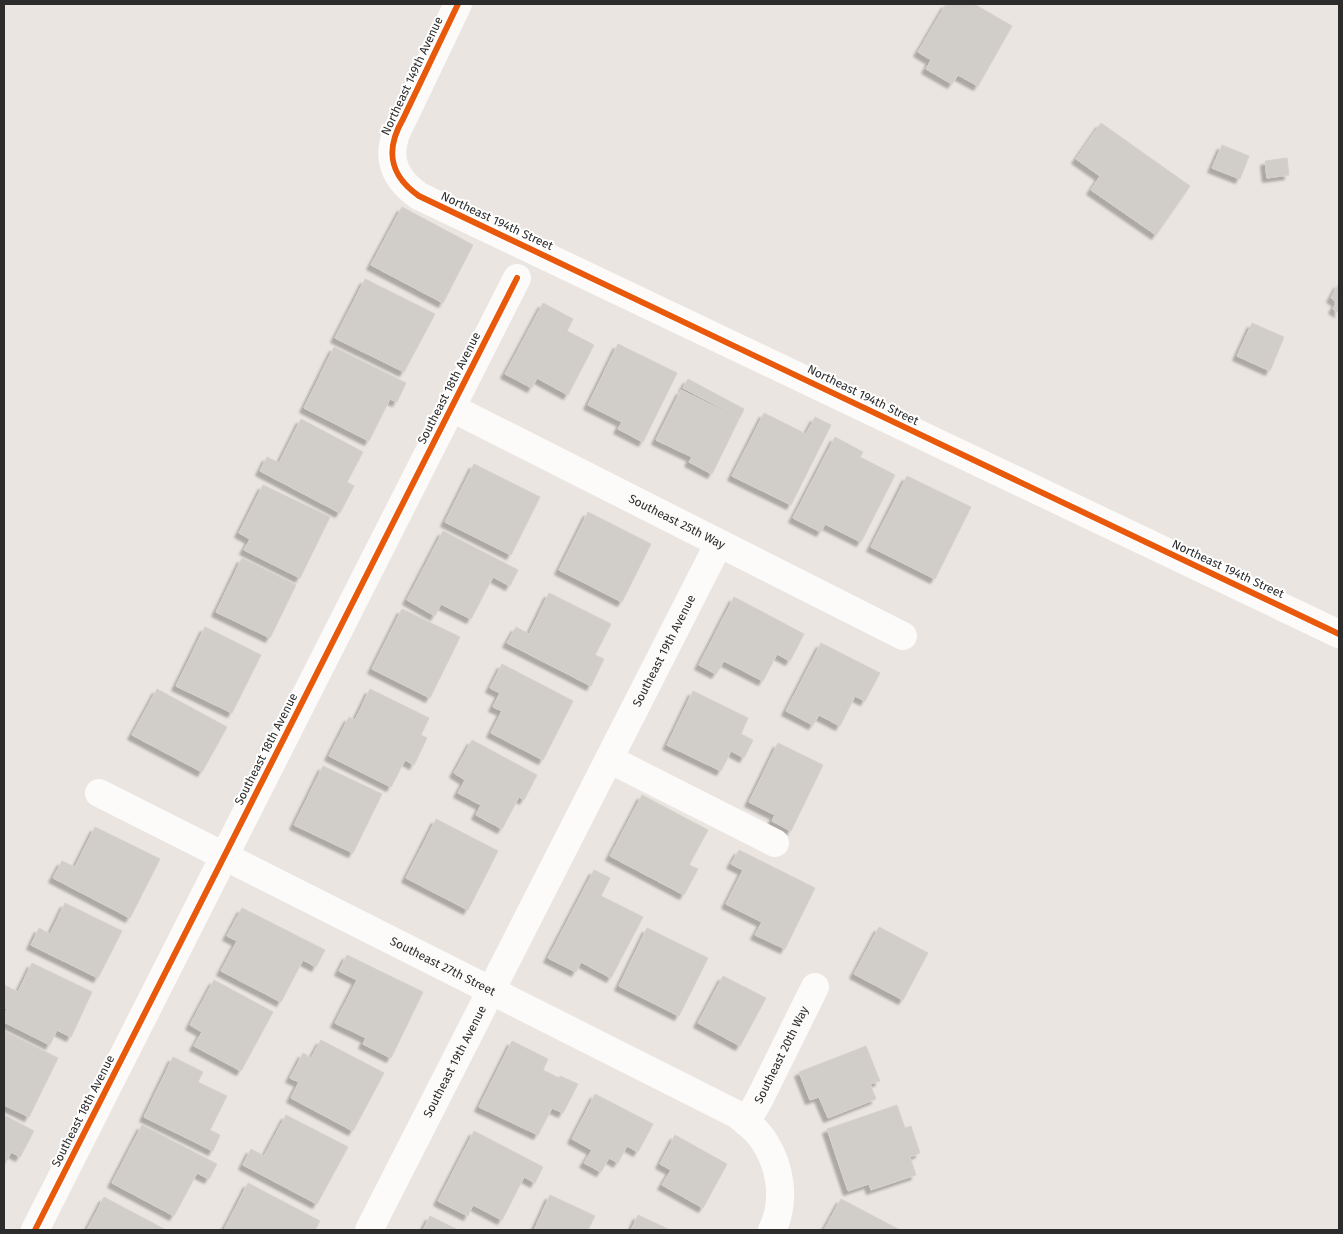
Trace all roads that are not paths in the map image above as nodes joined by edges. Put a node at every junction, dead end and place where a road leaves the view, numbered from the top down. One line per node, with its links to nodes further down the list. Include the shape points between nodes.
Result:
1 (458, 4): 2 (street, Northeast 149th Avenue, via 396,131)
2 (392, 159): 6 (street, Northeast 194th Street, via 402,182 419,196)
3 (517, 278): 4 (street, Southeast 18th Avenue)
4 (452, 408): 5 (street, Southeast 25th Way); 11 (street, Southeast 18th Avenue)
5 (719, 543): 7 (street, Southeast 25th Way); 8 (street, Southeast 19th Avenue)
6 (1339, 634)
7 (903, 636)
8 (609, 759): 10 (street); 13 (street, Southeast 19th Avenue)
9 (99, 793): 11 (street, Southeast 27th Street)
10 (775, 843)
11 (224, 856): 13 (street, Southeast 27th Street); 15 (street, Southeast 18th Avenue)
12 (814, 988): 14 (street, Southeast 20th Way)
13 (491, 990): 14 (street, Southeast 27th Street, via 736,1114); 16 (street, Southeast 19th Avenue)
14 (746, 1122): 17 (street, Southeast 27th Street, via 764,1140 778,1174 779,1208)
15 (35, 1230)
16 (369, 1230)
17 (772, 1230)

